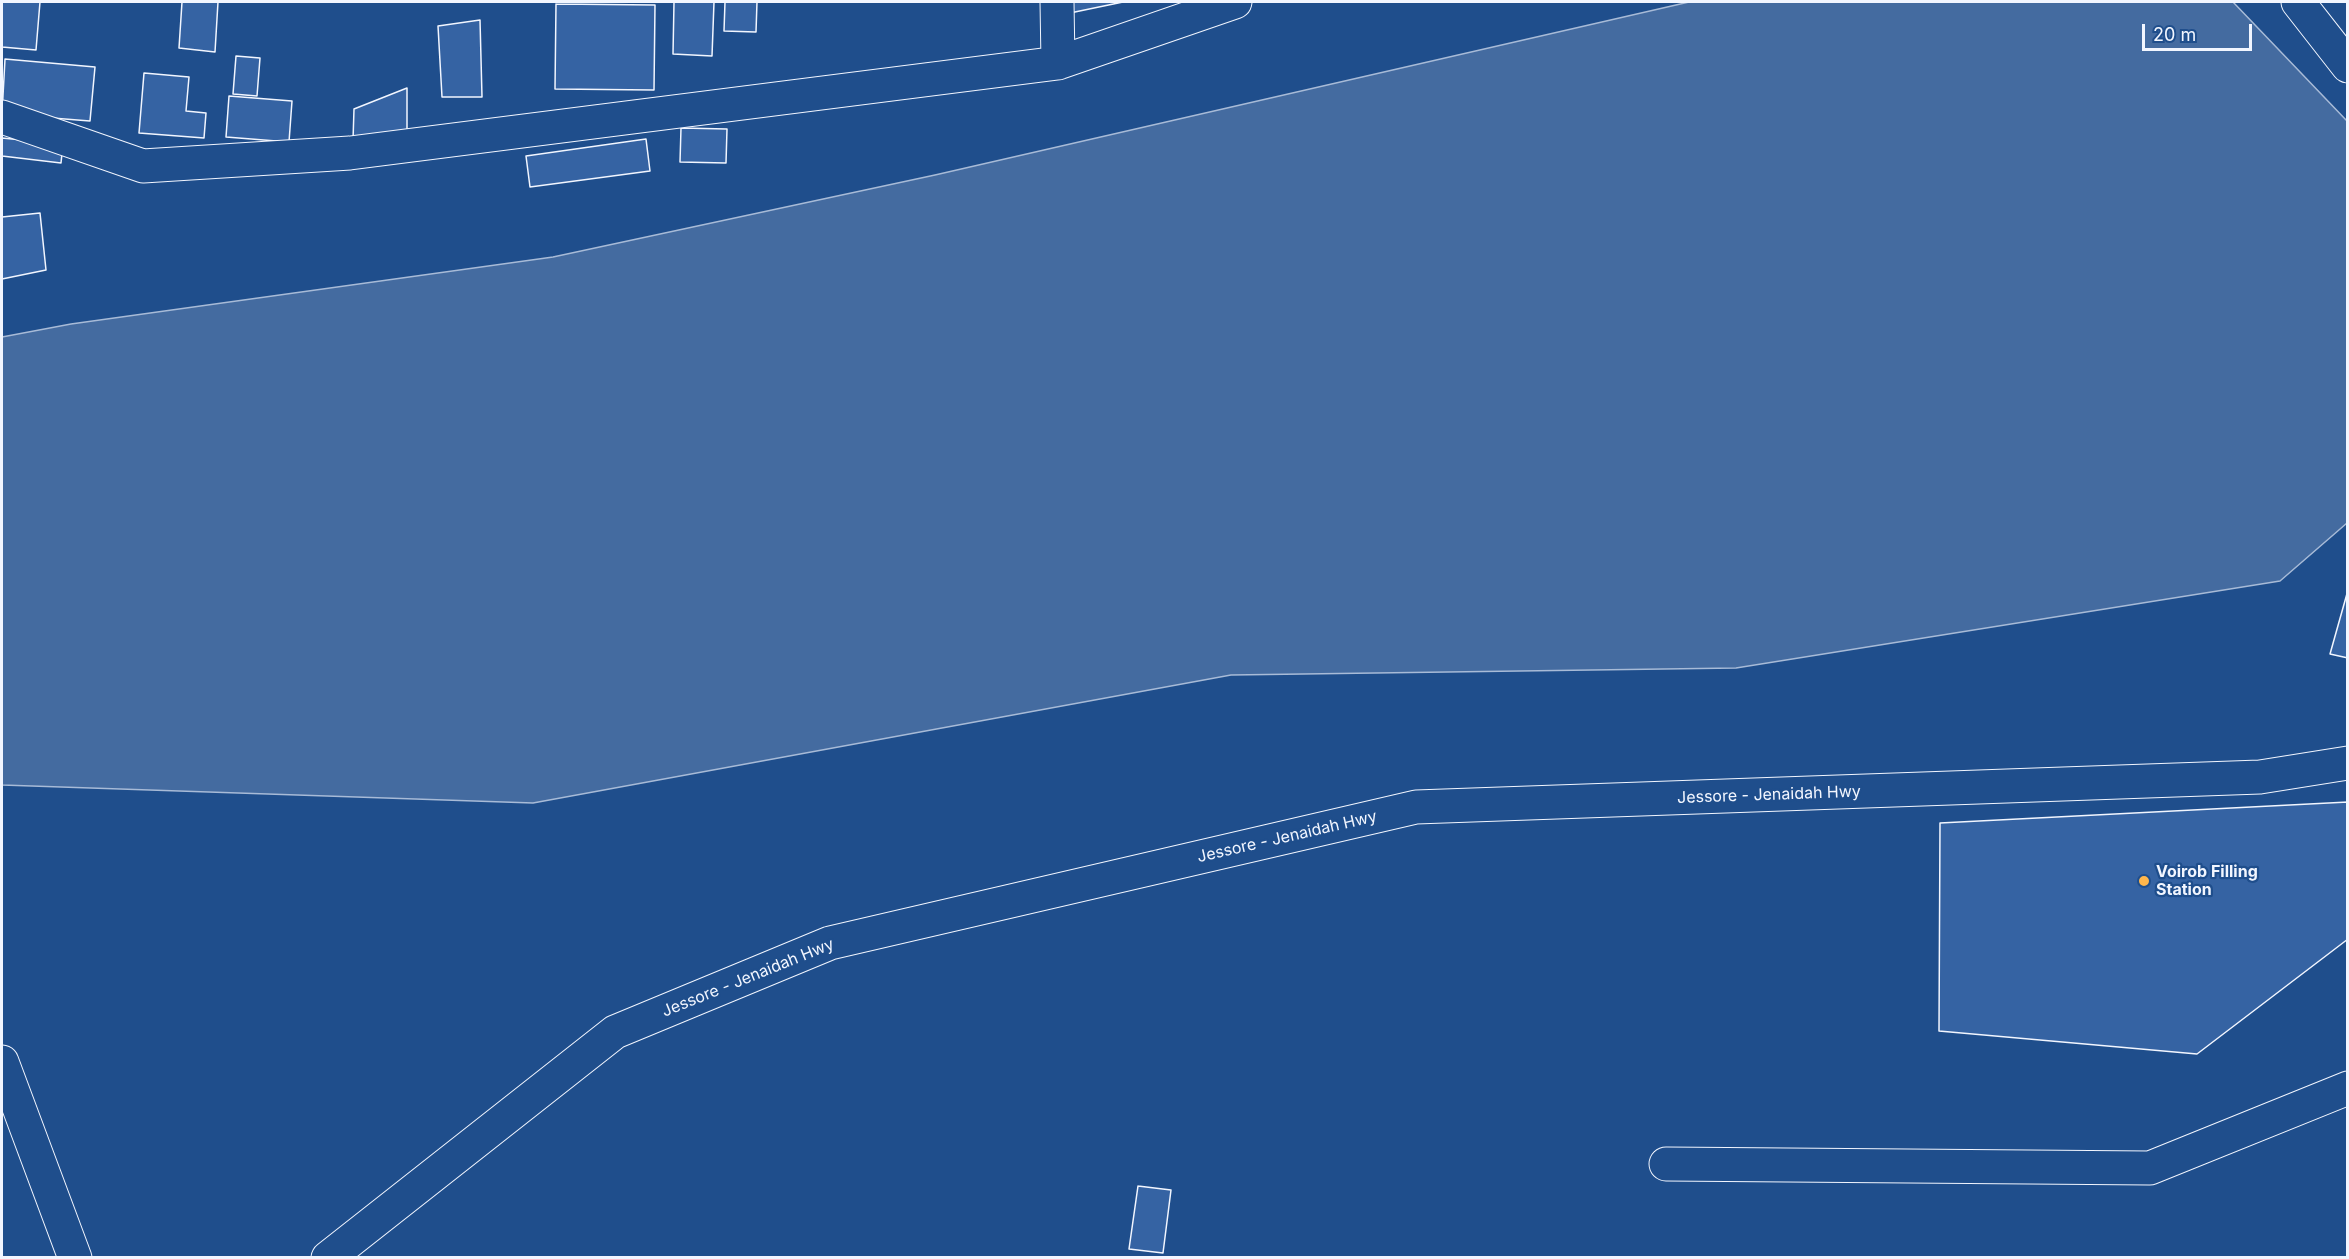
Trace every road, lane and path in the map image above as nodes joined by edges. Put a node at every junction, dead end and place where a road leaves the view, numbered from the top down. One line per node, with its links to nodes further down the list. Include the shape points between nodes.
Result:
1 (1057, 2): 4 (main road)
2 (1235, 2): 4 (main road)
3 (2298, 2): 5 (main road)
4 (1058, 63): 6 (main road, via 351,153 143,166)
5 (2348, 66)
6 (2, 117)
7 (2348, 763): 12 (main road, Jessore - Jenaidah Hwy, via 2260,777 1416,807 830,943 615,1032)
8 (2, 1062): 11 (main road)
9 (2348, 1088): 10 (main road, via 2150,1168)
10 (1666, 1164)
11 (75, 1257)
12 (328, 1257)

